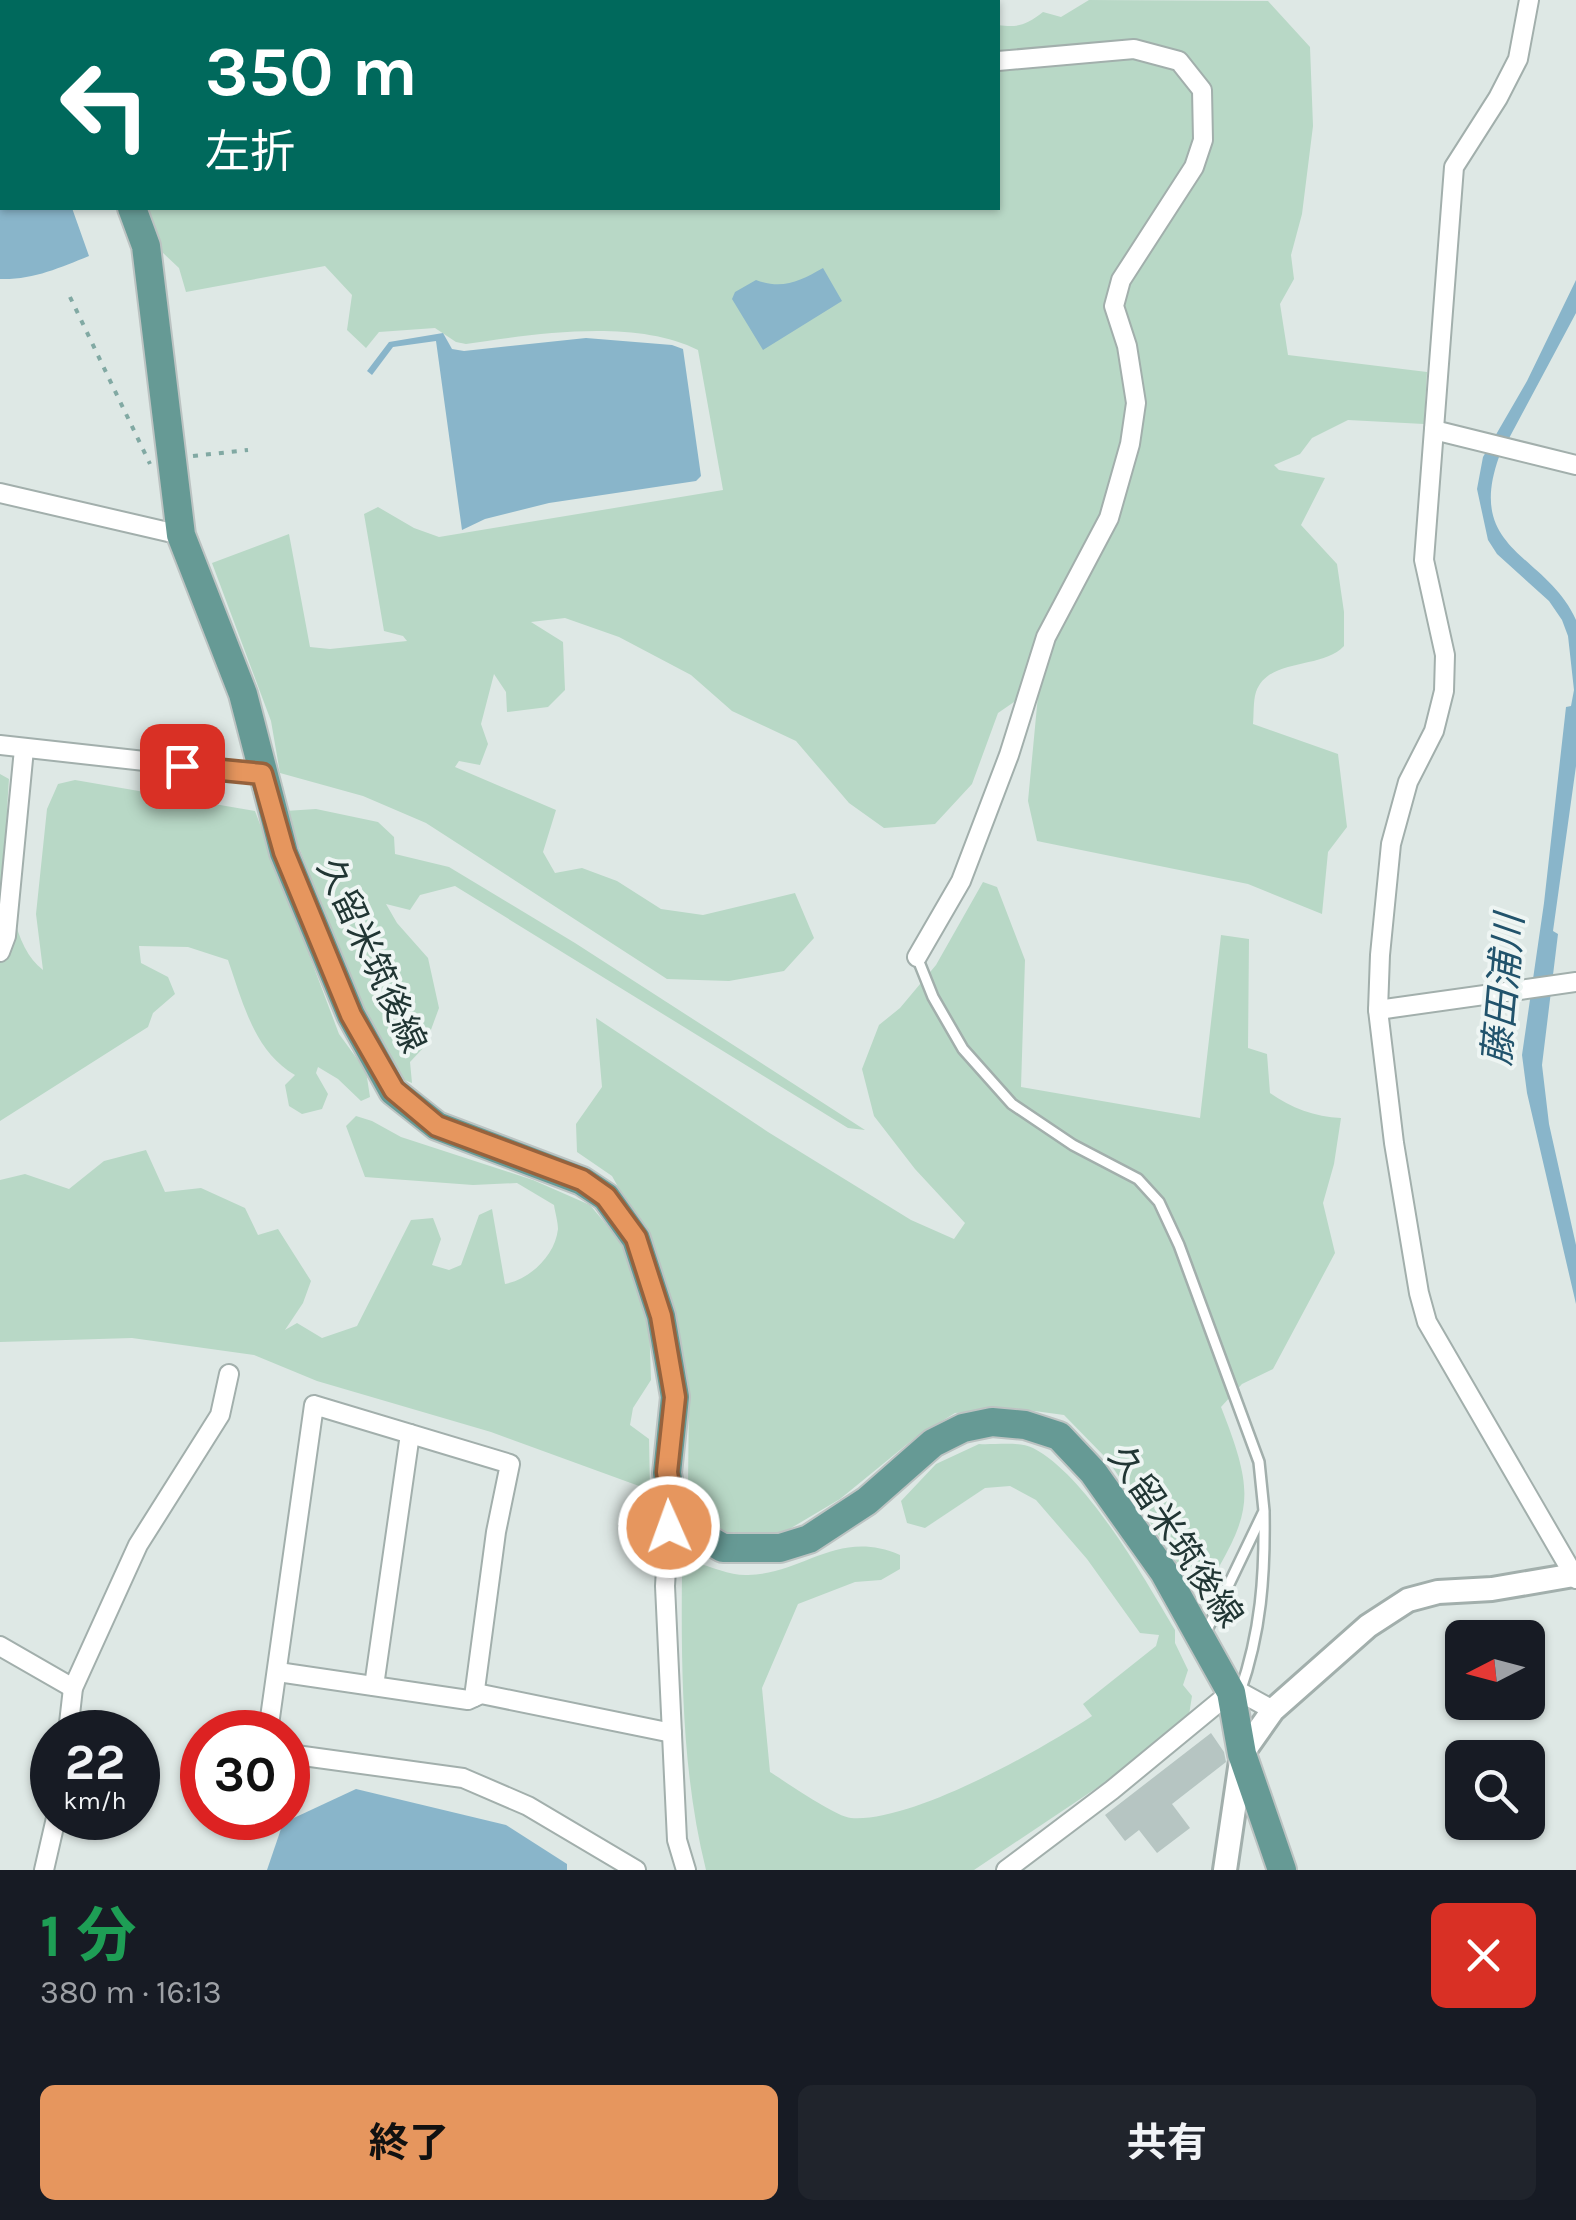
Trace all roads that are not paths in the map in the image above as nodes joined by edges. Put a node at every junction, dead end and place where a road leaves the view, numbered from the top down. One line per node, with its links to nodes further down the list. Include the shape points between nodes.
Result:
1 (1529, 0): 4 (street, via 1518,59 1454,167)
2 (1000, 61): 12 (street, via 1134,49 1178,61 1202,90 1203,140 1194,166 1120,280 1114,306 1136,403 1108,518 1046,636 962,881)
3 (133, 210): 7 (main road, 久留米筑後線, via 146,246)
4 (1434, 430): 5 (street); 14 (street, via 1424,560 1445,655 1444,690 1391,844)
5 (1576, 465)
6 (0, 493): 7 (street)
7 (181, 535): 10 (main road, 久留米筑後線, via 243,694)
8 (0, 745): 9 (street)
9 (24, 749): 10 (street); 11 (street)
10 (262, 774): 17 (main road, 久留米筑後線, via 284,852 344,997 394,1090 437,1126 582,1180 606,1197 636,1238 661,1316 675,1397 667,1472)
11 (0, 952)
12 (917, 957): 18 (lane, via 963,1049 1012,1104 1138,1178 1159,1202 1259,1462)
13 (1576, 982): 14 (street)
14 (1378, 1010): 19 (street, via 1427,1322)
15 (229, 1374): 24 (street, via 220,1415 138,1545)
16 (410, 1434): 22 (street, via 314,1405); 23 (street); 26 (street, via 510,1464)
17 (671, 1498): 20 (main road, 久留米筑後線, via 686,1527 724,1548 780,1548 809,1539 867,1501 948,1435 992,1422 1024,1425 1059,1436 1094,1472); 30 (street, via 665,1586)
18 (1264, 1511): 20 (lane); 25 (lane, via 1260,1621 1253,1656)
19 (1575, 1576): 29 (street, via 1408,1600)
20 (1203, 1639): 25 (main road, 久留米筑後線)
21 (0, 1646): 24 (street)
22 (278, 1672): 23 (street); 28 (street)
23 (374, 1686): 26 (street)
24 (73, 1688): 27 (street)
25 (1235, 1692): 29 (street); 31 (main road, 久留米筑後線); 37 (street)
26 (474, 1697): 30 (street)
27 (70, 1710)
28 (272, 1710)
29 (1272, 1710): 31 (street)
30 (672, 1733): 36 (street)
31 (1242, 1754): 38 (street); 39 (main road, 久留米筑後線)
32 (310, 1757): 35 (street, via 463,1778 528,1806)
33 (51, 1840): 34 (street)
34 (44, 1870)
35 (636, 1870)
36 (686, 1870)
37 (1006, 1870)
38 (1225, 1870)
39 (1282, 1870)

